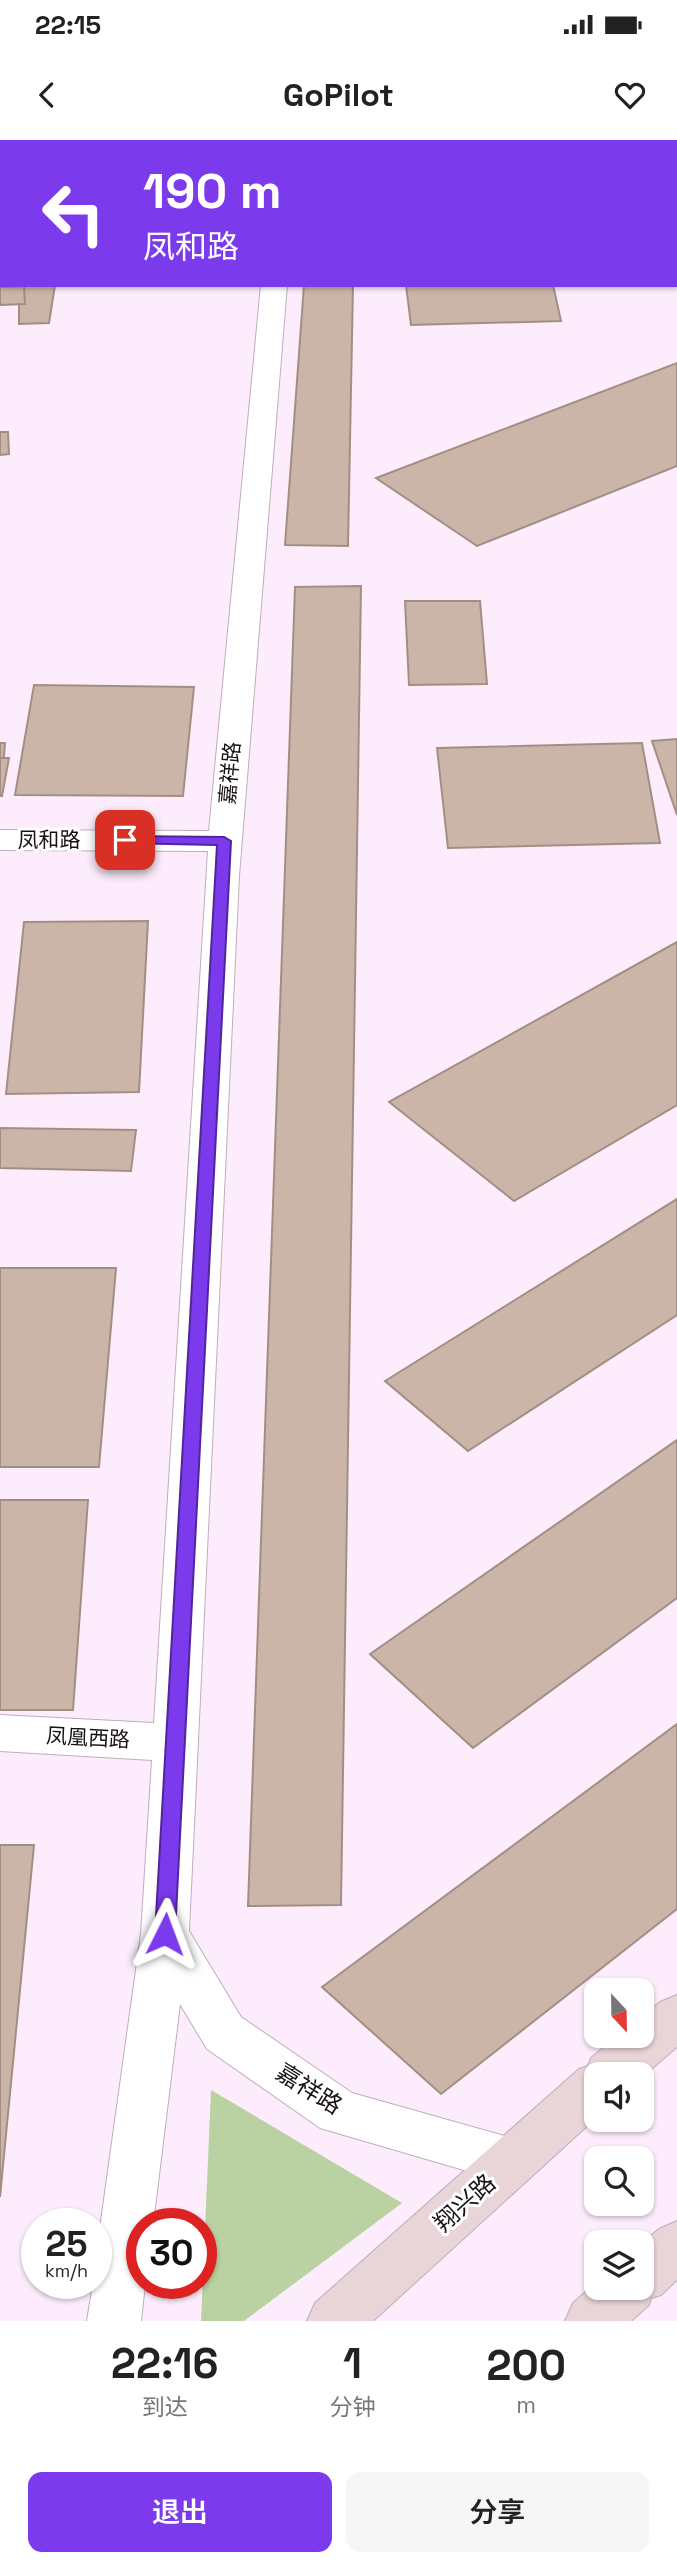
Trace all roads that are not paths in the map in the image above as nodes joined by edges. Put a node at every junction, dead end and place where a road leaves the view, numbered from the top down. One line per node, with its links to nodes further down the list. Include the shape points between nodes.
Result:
1 (274, 287): 3 (street, 嘉祥路)
2 (0, 840): 3 (street, 凤和路)
3 (224, 841): 5 (street, 嘉祥路)
4 (0, 1733): 5 (street, 凤凰西路)
5 (176, 1743): 6 (street, 嘉祥路)
6 (165, 1934): 10 (street, 嘉祥路, via 224,2033 338,2112); 14 (street, 嘉祥路)
7 (677, 2017): 8 (main road)
8 (623, 2062)
9 (584, 2097): 10 (main road, 翔兴路)
10 (512, 2161): 15 (main road, 翔兴路)
11 (677, 2246): 12 (main road)
12 (654, 2266)
13 (615, 2300): 16 (main road)
14 (114, 2321)
15 (334, 2321)
16 (592, 2321)

